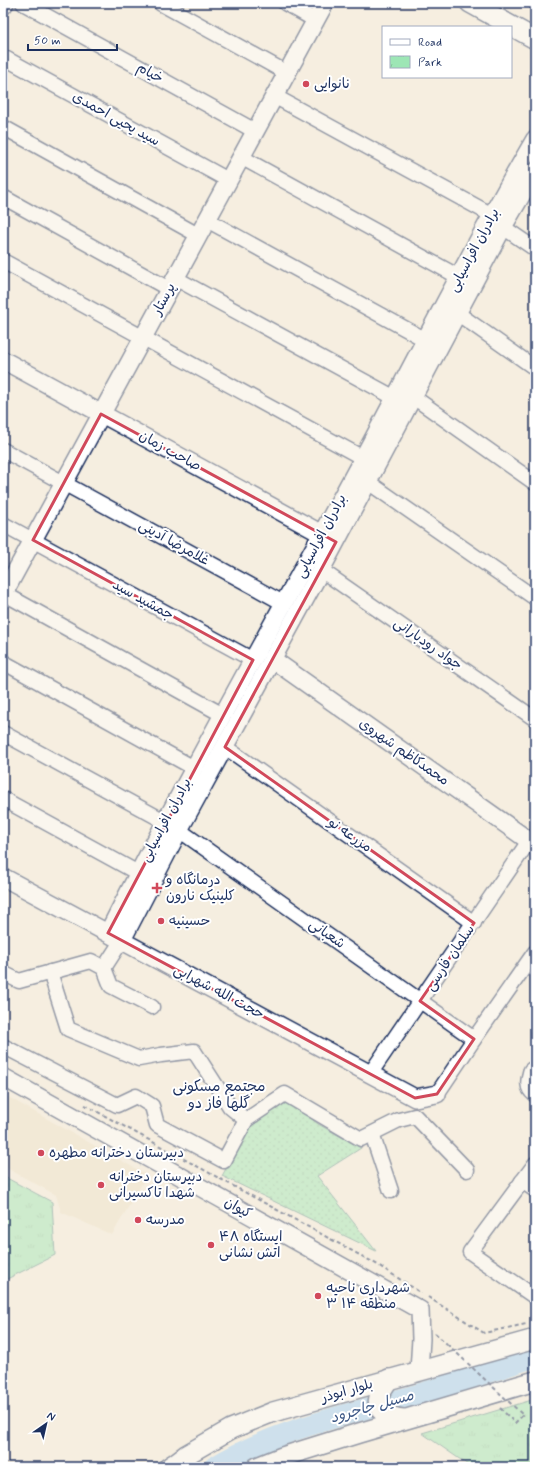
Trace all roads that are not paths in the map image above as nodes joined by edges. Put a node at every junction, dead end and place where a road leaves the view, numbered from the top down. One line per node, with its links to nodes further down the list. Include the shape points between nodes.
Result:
1 (5, 3): 7 (street)
2 (23, 3): 16 (street, خیام)
3 (160, 3): 13 (street)
4 (285, 3): 8 (street)
5 (324, 3): 8 (street, پرستار)
6 (470, 3): 9 (main road)
7 (3, 6)
8 (316, 20): 13 (street, پرستار)
9 (512, 26)
10 (512, 26): 11 (main road)
11 (535, 39)
12 (3, 57): 20 (street, سید یحیی احمدی)
13 (287, 73): 14 (street, پرستار)
14 (274, 96): 16 (street, پرستار); 23 (street)
15 (3, 127): 24 (street)
16 (255, 131): 18 (street, پرستار)
17 (535, 139): 23 (street, برادران افراسیابی)
18 (241, 157): 20 (street, پرستار); 27 (street)
19 (535, 172): 23 (street, برادران افراسیابی)
20 (228, 180): 22 (street, پرستار)
21 (3, 197): 28 (street)
22 (207, 220): 24 (street, پرستار); 31 (street)
23 (498, 221): 25 (street); 27 (street, برادران افراسیابی); 29 (street, برادران افراسیابی)
24 (198, 235): 28 (street, پرستار)
25 (535, 249)
26 (3, 261): 30 (street)
27 (459, 277): 31 (street, برادران افراسیابی)
28 (172, 283): 30 (street, پرستار); 35 (street)
29 (457, 313): 33 (street); 34 (street, برادران افراسیابی)
30 (143, 337): 36 (street, پرستار); 38 (street)
31 (426, 340): 35 (street, برادران افراسیابی)
32 (3, 360): 36 (street, صاحب زمان)
33 (535, 368)
34 (412, 396): 39 (street, برادران افراسیابی); 41 (street)
35 (395, 398): 38 (street, برادران افراسیابی)
36 (101, 414): 40 (street, پرستار); 43 (street, صاحب زمان)
37 (3, 450): 40 (street, غلامرضا آدینی)
38 (363, 458): 43 (street, برادران افراسیابی)
39 (368, 482): 43 (street, برادران افراسیابی); 47 (street)
40 (64, 483): 44 (street, پرستار); 48 (street, غلامرضا آدینی)
41 (535, 483)
42 (3, 524): 44 (street, جمشید سید)
43 (329, 538): 45 (street, برادران افراسیابی); 48 (street, برادران افراسیابی)
44 (33, 540): 46 (street, پرستار); 50 (street, جمشید سید)
45 (322, 570): 49 (street, برادران افراسیابی); 53 (street, جواد رودبارانی)
46 (3, 594): 52 (street)
47 (535, 598)
48 (285, 604): 50 (street, برادران افراسیابی)
49 (272, 659): 55 (street, برادران افراسیابی); 59 (street, محمدکاظم شهروی)
50 (253, 660): 52 (street, برادران افراسیابی)
51 (3, 662): 56 (street)
52 (223, 715): 56 (street, برادران افراسیابی)
53 (535, 719)
54 (3, 733): 58 (street, شعبانی)
55 (225, 747): 58 (street, برادران افراسیابی); 62 (street, مزرعه نو)
56 (194, 768): 58 (street, برادران افراسیابی)
57 (3, 799): 60 (street)
58 (172, 826): 60 (street, برادران افراسیابی); 63 (street, برادران افراسیابی); 68 (street, شعبانی)
59 (532, 843): 62 (street, سلمان فارسی)
60 (138, 873): 63 (street, برادران افراسیابی)
61 (3, 877): 63 (street, حجت الله شهرابی)
62 (474, 922): 68 (street, سلمان فارسی)
63 (115, 936): 65 (street); 73 (street, حجت الله شهرابی)
64 (535, 952): 70 (street)
65 (104, 968): 66 (street, via 91,961); 69 (street, via 111,986)
66 (50, 972): 67 (street, via 19,981); 77 (street, via 68,1029 139,1059 194,1050 230,1107)
67 (3, 973)
68 (420, 1001): 70 (street, شعبانی); 73 (street, سلمان فارسی)
69 (152, 1007)
70 (474, 1039): 76 (street)
71 (3, 1046): 77 (street, via 117,1105 136,1096 152,1106 157,1125 224,1161)
72 (534, 1069): 75 (street, via 529,1081 531,1090)
73 (370, 1074): 76 (street, حجت الله شهرابی, via 415,1098)
74 (3, 1076): 86 (street, کیوان, via 420,1310)
75 (535, 1093)
76 (437, 1094)
77 (246, 1120): 78 (street, via 285,1094 361,1139)
78 (372, 1134): 80 (street, via 399,1120 415,1116); 83 (street)
79 (535, 1164): 81 (street)
80 (467, 1170)
81 (522, 1181): 82 (street); 84 (street, via 470,1252)
82 (535, 1190)
83 (391, 1191)
84 (535, 1297)
85 (530, 1331): 86 (main road, بلوار ابوذر)
86 (418, 1371): 87 (main road, بلوار ابوذر)
87 (389, 1379): 89 (main road, بلوار ابوذر); 90 (main road, via 380,1392 378,1405 383,1413)
88 (535, 1381): 90 (main road)
89 (352, 1389): 91 (main road, via 369,1404 372,1414 368,1424); 92 (main road, بلوار ابوذر, via 274,1412 231,1429)
90 (404, 1419): 91 (main road)
91 (359, 1433): 95 (main road)
92 (193, 1451): 93 (lane, via 168,1460); 94 (main road, بلوار ابوذر)
93 (159, 1467)
94 (170, 1467)
95 (257, 1467)

